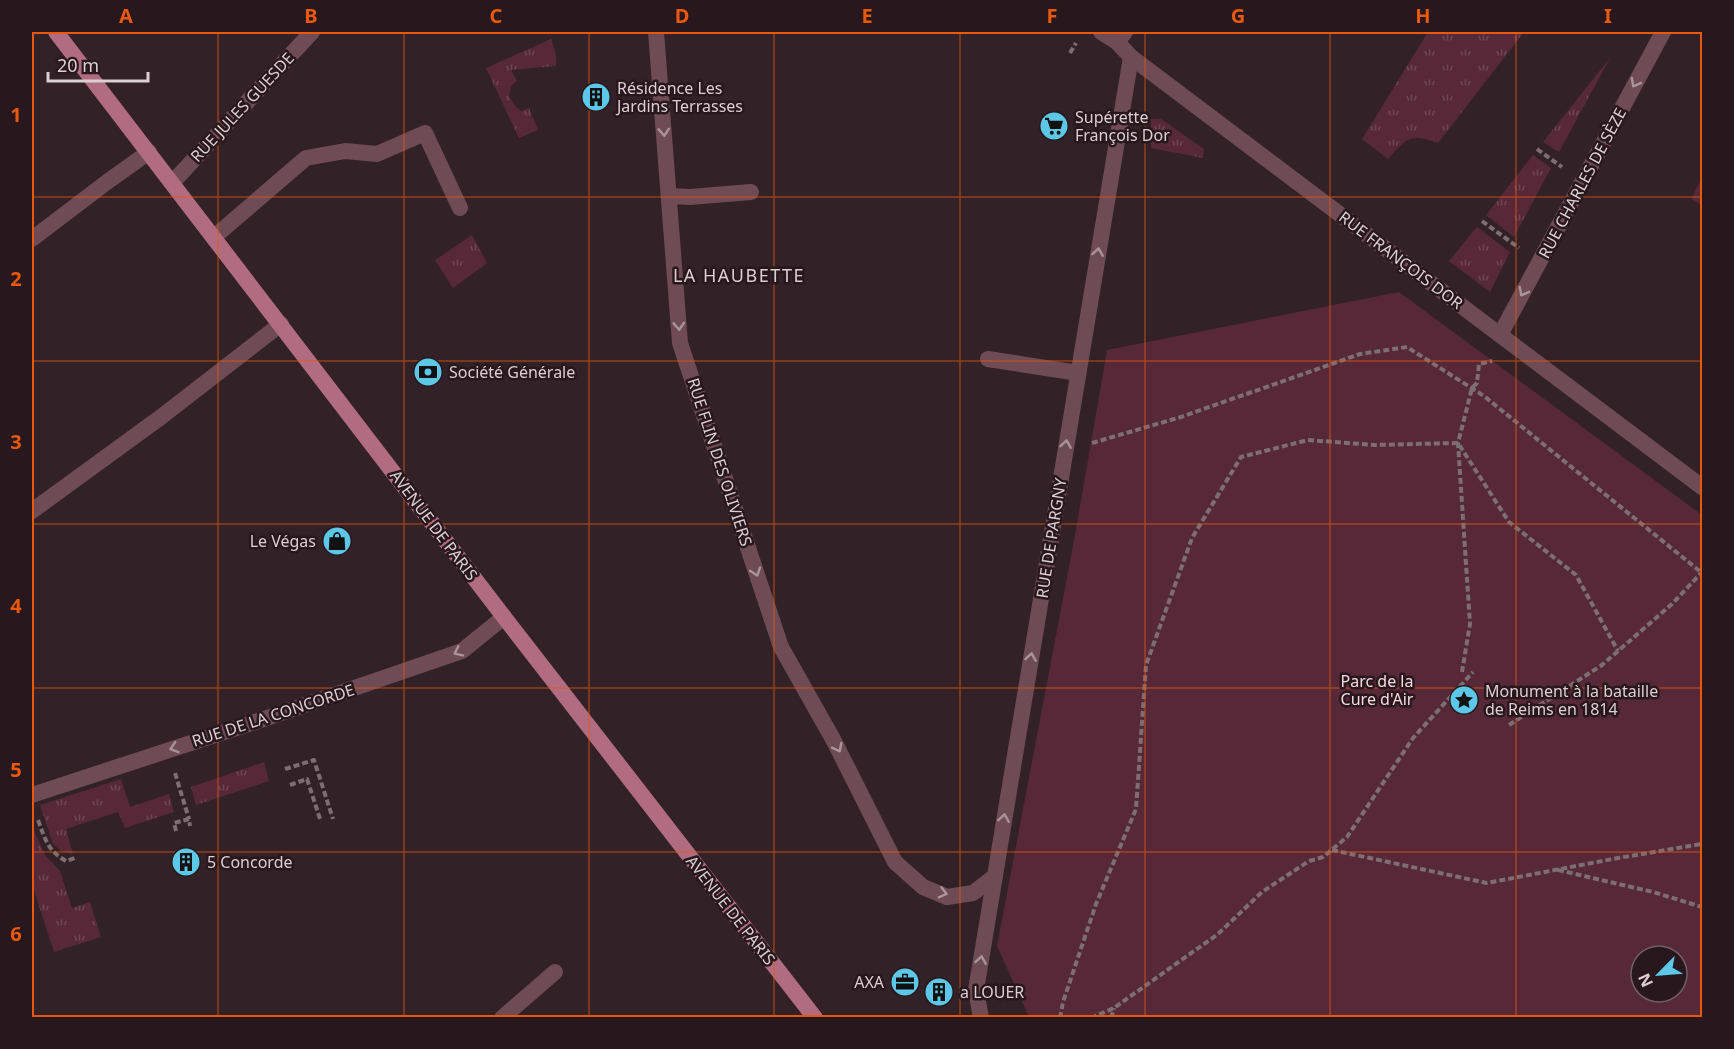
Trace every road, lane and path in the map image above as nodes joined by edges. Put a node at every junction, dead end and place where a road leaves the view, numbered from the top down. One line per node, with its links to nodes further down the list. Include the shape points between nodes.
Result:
1 (56, 32): 10 (main road, AVENUE DE PARIS)
2 (312, 32): 11 (street, RUE JULES GUESDE)
3 (656, 32): 13 (street, RUE FLIN DES OLIVIERS, one-way to 13)
4 (1101, 32): 6 (street, RUE FRANÇOIS DOR)
5 (1663, 32): 18 (street, RUE CHARLES DE SÈZE, one-way to 18)
6 (1121, 37): 9 (street, RUE FRANÇOIS DOR)
7 (1076, 43): 8 (path)
8 (1070, 53)
9 (1131, 57): 20 (street, RUE FRANÇOIS DOR); 23 (street, RUE DE PARGNY, one-way to 9)
10 (149, 152): 11 (main road, AVENUE DE PARIS); 17 (street)
11 (172, 183): 16 (main road, AVENUE DE PARIS)
12 (752, 192): 13 (street)
13 (669, 196): 49 (street, RUE FLIN DES OLIVIERS, one-way to 49, via 680,343 781,647 895,862 923,886 947,897 973,893)
14 (460, 208): 16 (street, via 425,133 377,154 345,151 306,158)
15 (1482, 221): 18 (path)
16 (214, 237): 19 (main road, AVENUE DE PARIS)
17 (32, 239)
18 (1539, 262): 20 (street, RUE CHARLES DE SÈZE, one-way to 20)
19 (281, 324): 28 (street); 30 (main road, AVENUE DE PARIS)
20 (1500, 335): 27 (street, RUE FRANÇOIS DOR)
21 (988, 359): 23 (street)
22 (1498, 360): 24 (path, via 1479,364 1477,383)
23 (1078, 373): 49 (street, RUE DE PARGNY, one-way to 23)
24 (1472, 388): 25 (path); 26 (path, via 1407,347 1360,354); 29 (path)
25 (1458, 443): 31 (path, via 1509,522 1576,575); 32 (path, via 1470,624); 56 (path, via 1374,445 1308,440 1241,458 1192,538 1146,665 1136,809 1096,904)
26 (1091, 444)
27 (1702, 487)
28 (32, 511)
29 (1702, 572): 31 (path)
30 (504, 617): 35 (street, RUE DE LA CONCORDE, one-way to 35, via 462,651); 54 (main road, AVENUE DE PARIS)
31 (1618, 651): 34 (path)
32 (1462, 672)
33 (1473, 672): 46 (path, via 1413,738 1347,837)
34 (1509, 725)
35 (167, 751): 38 (street, RUE DE LA CONCORDE); 40 (path)
36 (285, 769): 41 (path, via 314,760)
37 (290, 785): 42 (path, via 306,779)
38 (32, 795)
39 (37, 817): 47 (path, via 49,848 66,861)
40 (189, 819): 43 (path); 44 (path, via 174,823)
41 (333, 819)
42 (321, 822)
43 (190, 826)
44 (176, 831)
45 (1702, 844): 48 (path)
46 (1331, 850): 48 (path, via 1487,883); 52 (path, via 1262,892 1218,934)
47 (75, 858)
48 (1556, 870): 50 (path, via 1653,892)
49 (994, 876): 55 (street, RUE DE PARGNY, one-way to 49, via 976,990)
50 (1702, 908)
51 (555, 972): 53 (street)
52 (1114, 1008): 57 (path); 58 (path)
53 (502, 1017)
54 (815, 1017)
55 (981, 1017)
56 (1060, 1017)
57 (1090, 1017)
58 (1111, 1017)

